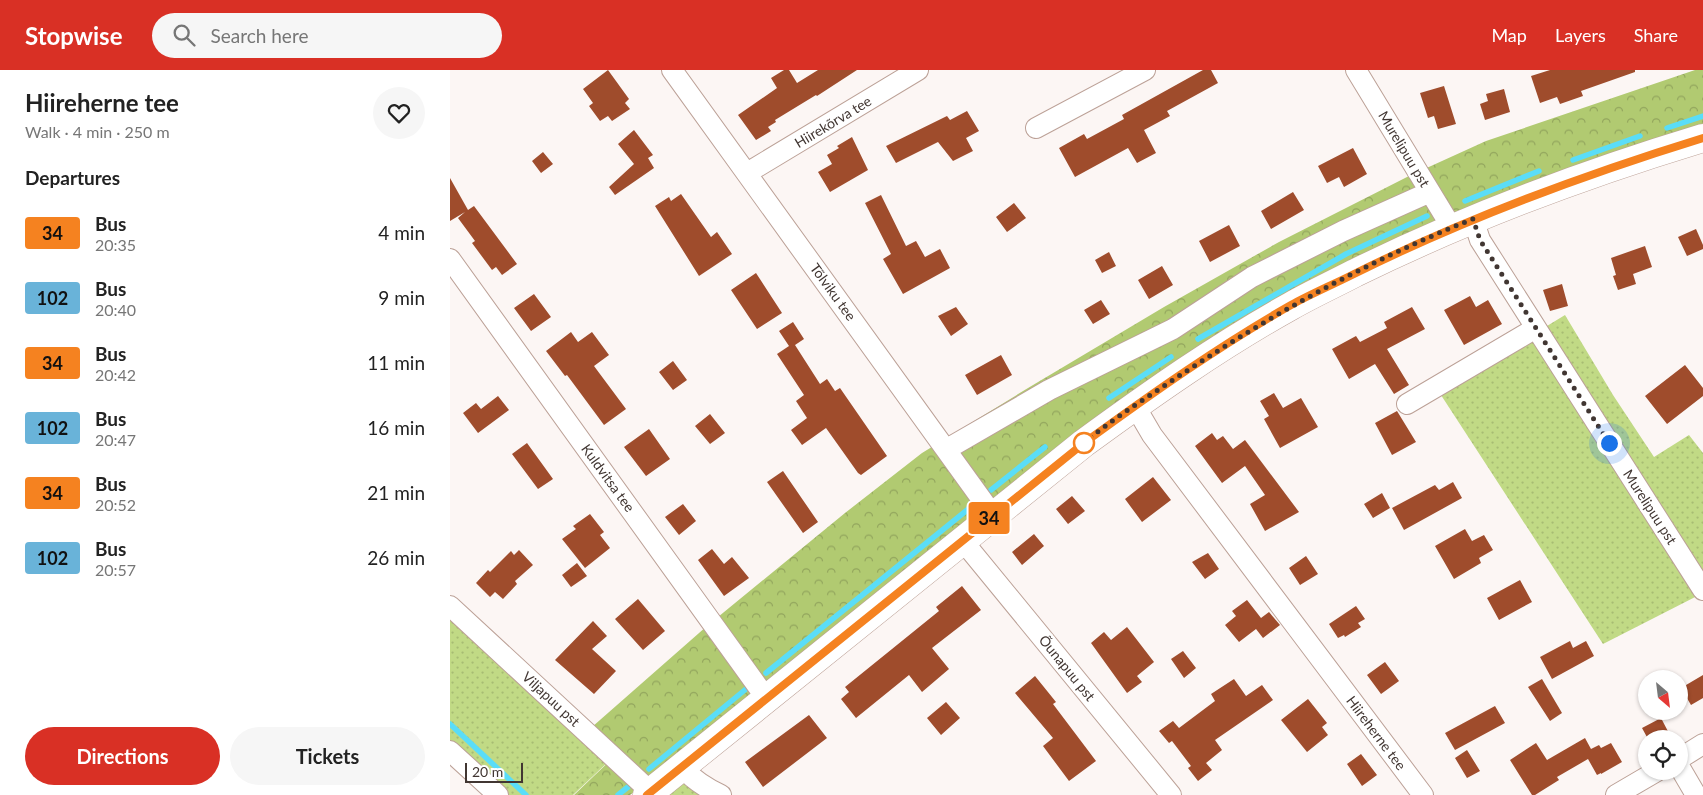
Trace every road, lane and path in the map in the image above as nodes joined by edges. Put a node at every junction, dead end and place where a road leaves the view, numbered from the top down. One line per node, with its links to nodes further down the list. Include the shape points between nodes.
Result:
1 (672, 70): 7 (street, Tõlviku tee)
2 (918, 70): 7 (street, Hiirekõrva tee)
3 (1145, 70): 5 (street)
4 (1356, 70): 8 (street, Murelipuu pst)
5 (1036, 128)
6 (1703, 138): 9 (street, via 1565,184)
7 (747, 173): 14 (street, Tõlviku tee)
8 (1430, 192): 9 (street, Murelipuu pst); 14 (street, via 1252,277 1173,329 1049,390)
9 (1463, 224): 11 (street, Murelipuu pst, via 1480,240); 13 (street, via 1292,305 1215,351)
10 (450, 259): 19 (street, Kuldvitsa tee)
11 (1536, 328): 12 (street); 17 (street, Murelipuu pst)
12 (1407, 404)
13 (1135, 406): 15 (street); 30 (street, Hiireherne tee, via 1152,435)
14 (947, 449): 15 (street, Tõlviku tee)
15 (993, 514): 16 (street)
16 (962, 540): 19 (street); 29 (street, Õunapuu pst)
17 (1703, 590)
18 (450, 606): 26 (street, Viljapuu pst)
19 (766, 698): 23 (street)
20 (1703, 744): 22 (street)
21 (450, 751): 27 (street)
22 (1688, 753)
23 (682, 768): 26 (street); 28 (street, via 690,777)
24 (1642, 780): 31 (street)
25 (1687, 780): 32 (street)
26 (649, 794)
27 (498, 795)
28 (721, 795)
29 (1172, 795)
30 (1423, 795)
31 (1616, 795)
32 (1696, 795)

